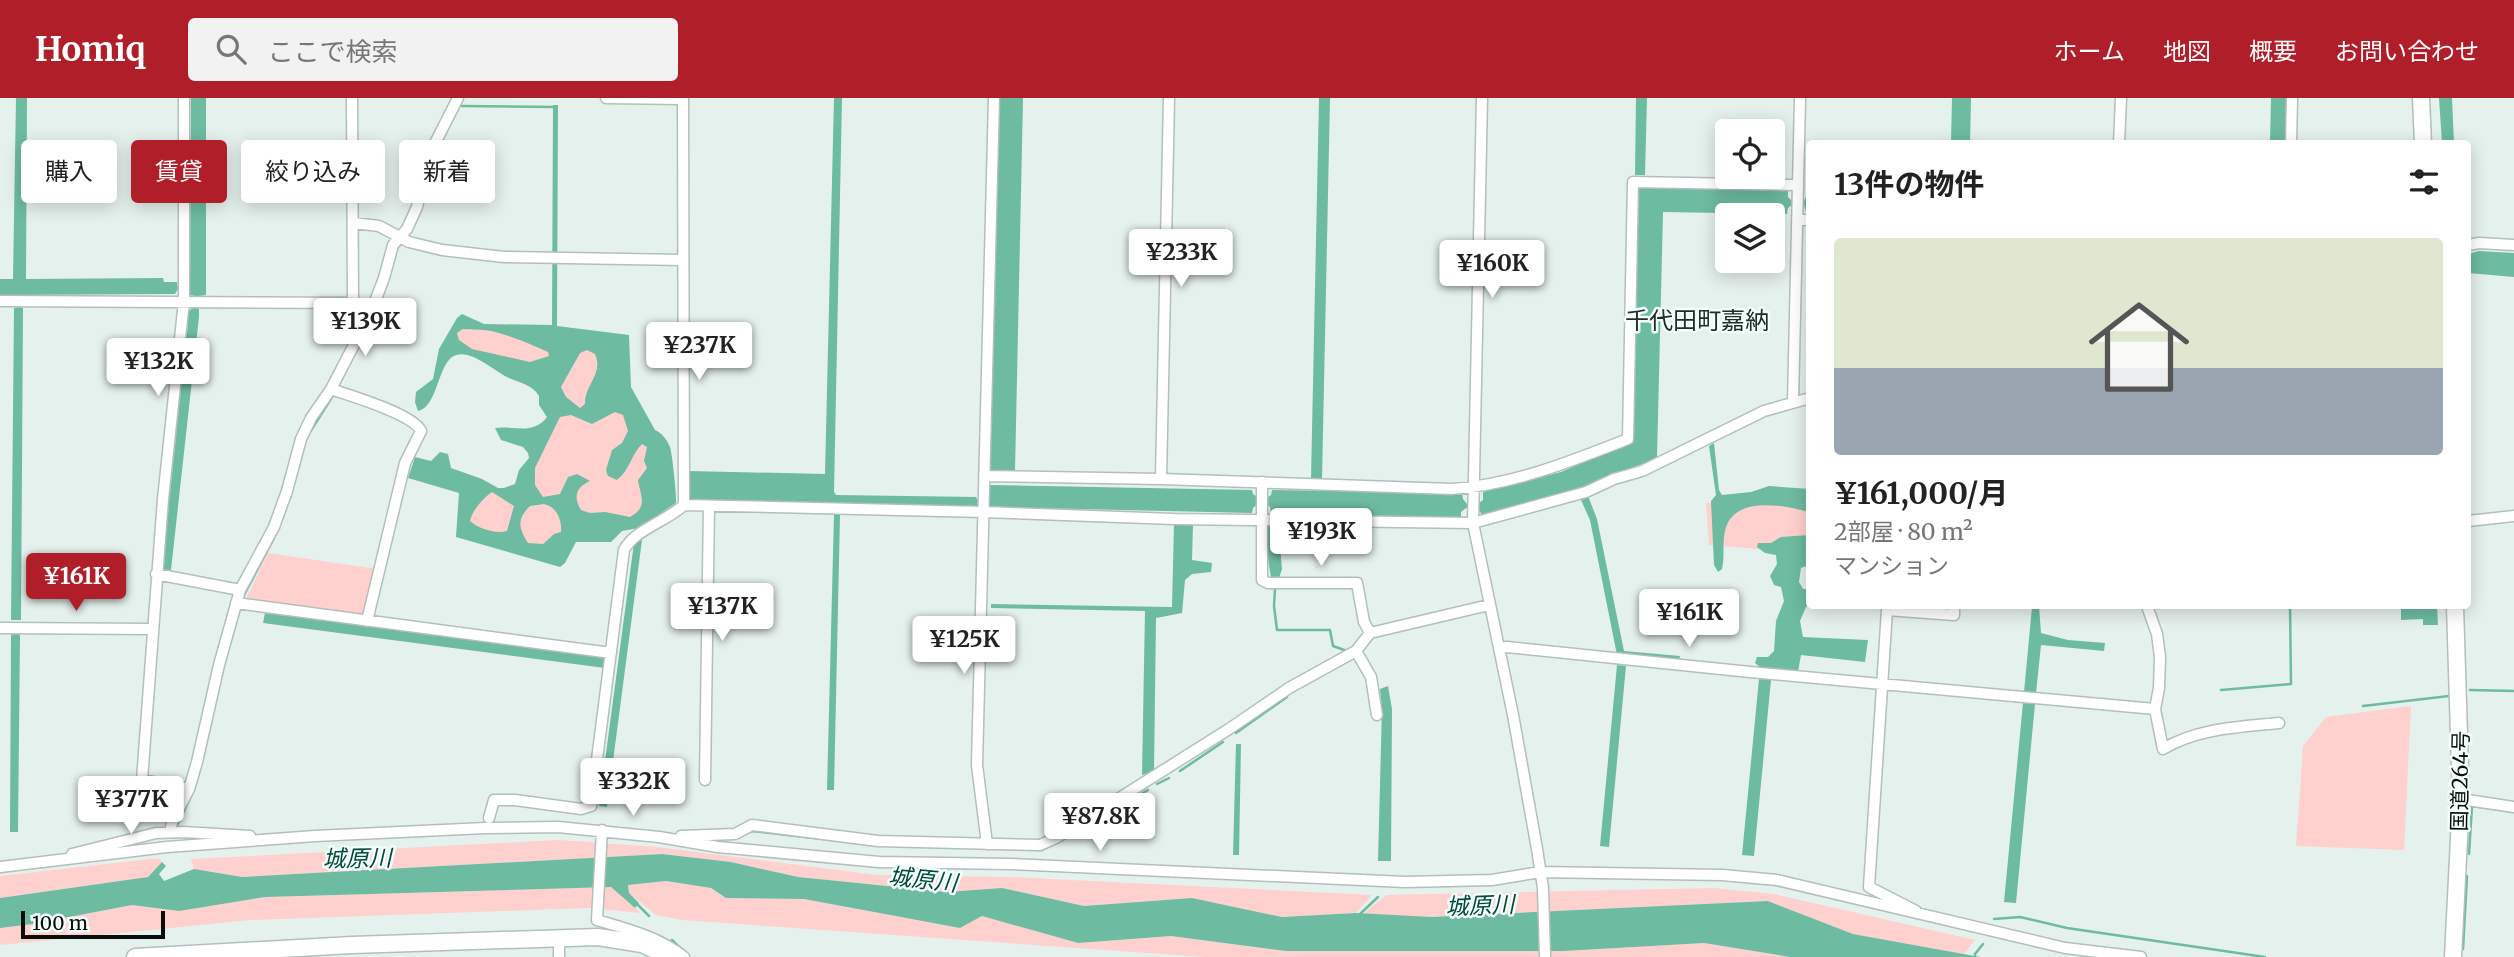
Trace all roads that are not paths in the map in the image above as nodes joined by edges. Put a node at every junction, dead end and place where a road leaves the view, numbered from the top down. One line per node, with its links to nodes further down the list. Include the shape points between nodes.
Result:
1 (184, 98): 24 (street)
2 (352, 98): 19 (street)
3 (458, 98): 20 (street, via 430,153 417,206)
4 (606, 98): 5 (street)
5 (683, 98): 23 (street)
6 (994, 98): 31 (street)
7 (1169, 98): 32 (street)
8 (1482, 98): 34 (street)
9 (1800, 98): 16 (street)
10 (2120, 98): 13 (street)
11 (2292, 98): 14 (street)
12 (2421, 98): 15 (main road)
13 (2119, 140)
14 (2291, 140)
15 (2423, 140)
16 (1798, 185): 17 (street); 34 (street, via 1633,182 1628,439 1562,465)
17 (1797, 220): 18 (street); 30 (street)
18 (1806, 220)
19 (354, 223): 20 (street, via 380,226); 26 (street)
20 (400, 237): 23 (street, via 442,250 504,257); 27 (street, via 393,245)
21 (2471, 244): 22 (street)
22 (2514, 246)
23 (683, 260): 35 (street)
24 (184, 292): 25 (street); 26 (street); 42 (street)
25 (0, 301)
26 (353, 303): 27 (street)
27 (371, 312): 28 (street)
28 (331, 389): 43 (street, via 301,439 274,527); 49 (street, via 387,409 418,424 421,431 405,463)
29 (1806, 399): 30 (street)
30 (1793, 402): 41 (street, via 1764,411 1642,471 1586,492)
31 (985, 476): 32 (street); 37 (street)
32 (1161, 479): 33 (street)
33 (1262, 482): 34 (street); 39 (street)
34 (1472, 488): 41 (street)
35 (684, 505): 36 (street); 55 (street, via 634,537 624,550)
36 (709, 506): 37 (street); 60 (street)
37 (984, 506): 39 (street, via 1161,518); 69 (street, via 977,765)
38 (2514, 516): 40 (street)
39 (1260, 519): 41 (street); 52 (street, via 1262,580 1357,583)
40 (2471, 521)
41 (1473, 523): 45 (street)
42 (156, 574): 43 (street); 51 (street)
43 (240, 590): 44 (street)
44 (236, 603): 49 (street); 61 (street)
45 (1489, 605): 52 (street); 53 (street)
46 (1954, 609): 56 (street, via 1954,615 1887,610)
47 (2148, 609): 57 (street, via 2160,657)
48 (2455, 609): 62 (main road, 国道264号)
49 (367, 621): 55 (street)
50 (0, 628): 51 (street)
51 (152, 629): 61 (street, via 142,780)
52 (1370, 633): 54 (street)
53 (1499, 649): 56 (street); 72 (street)
54 (1356, 651): 58 (street, via 1371,677); 69 (street, via 1289,688 1056,838 1040,845)
55 (611, 653): 64 (street, via 591,806 581,809 494,800)
56 (1882, 684): 57 (street); 73 (street, via 1869,887)
57 (2155, 709): 59 (street, via 2163,749 2220,729)
58 (1377, 715)
59 (2280, 723)
60 (705, 780)
61 (189, 789): 66 (street)
62 (2461, 799): 63 (street); 81 (main road, 国道264号)
63 (2514, 807)
64 (488, 818)
65 (602, 830): 67 (street); 68 (street, via 485,828); 78 (street, via 597,920 639,933)
66 (170, 832): 68 (street); 70 (street)
67 (659, 837): 69 (street, via 736,834 752,825 878,841); 72 (street, via 879,862 1405,882 1492,880)
68 (264, 840): 70 (street)
69 (987, 844)
70 (53, 862): 71 (street)
71 (0, 867)
72 (1540, 872): 73 (street, via 1777,880); 79 (street)
73 (1933, 918): 80 (street, via 2064,948)
74 (559, 939): 75 (main road); 76 (street); 77 (main road, via 598,937 642,944)
75 (135, 957)
76 (559, 957)
77 (670, 957)
78 (684, 957)
79 (1545, 957)
80 (2141, 957)
81 (2453, 957)

